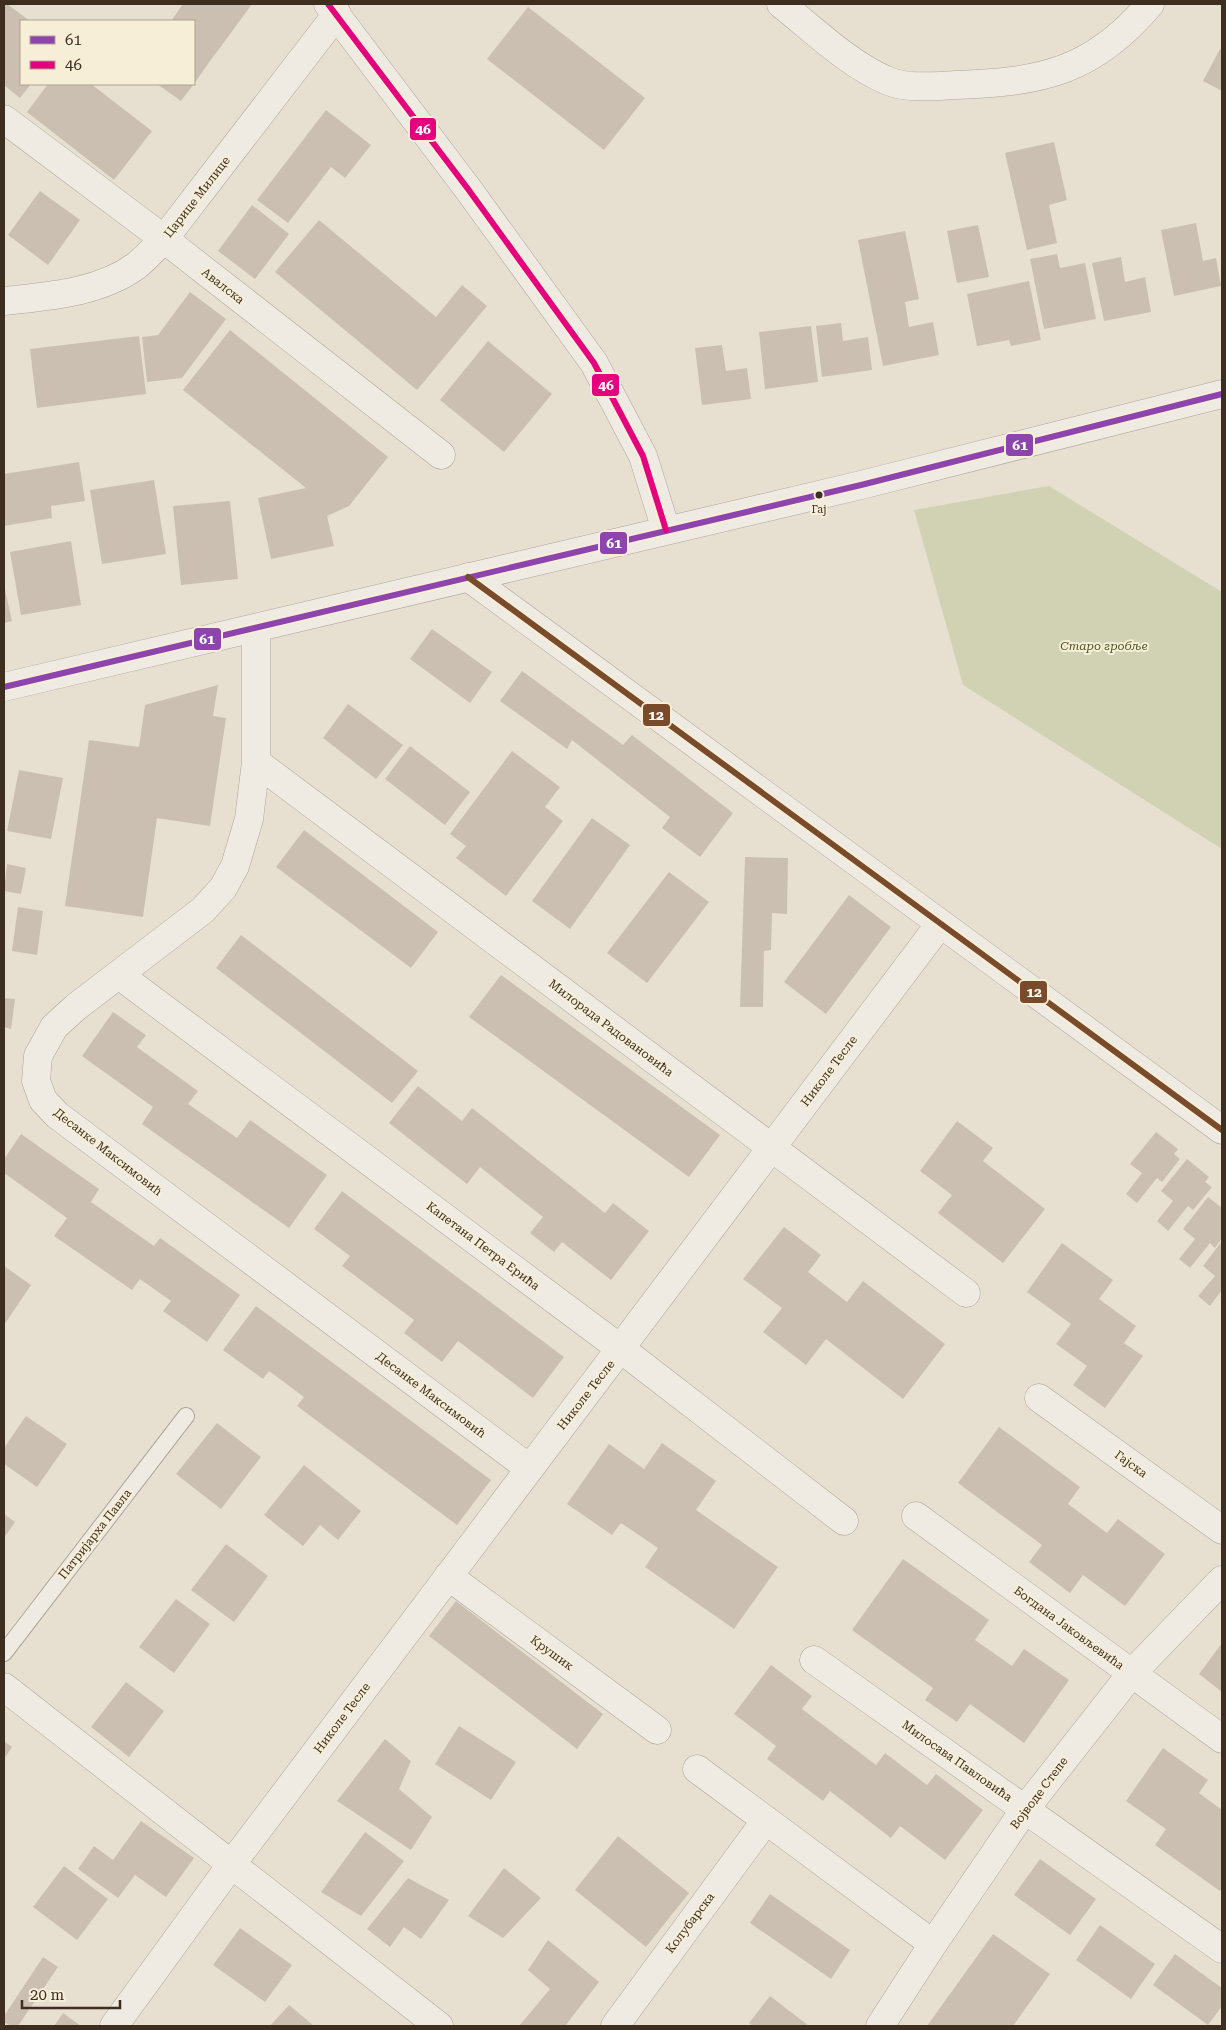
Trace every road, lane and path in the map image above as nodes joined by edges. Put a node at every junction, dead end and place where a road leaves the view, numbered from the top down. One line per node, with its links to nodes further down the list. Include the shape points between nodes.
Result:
1 (781, 4): 2 (street, via 872,73 890,82 926,86 994,84 1050,75 1093,56)
2 (1150, 4)
3 (332, 9): 5 (street, Царице Милице); 9 (street, via 594,363 643,456)
4 (4, 119): 5 (street, Авалска)
5 (164, 239): 6 (street, Царице Милице, via 136,265 108,280 63,294); 8 (street, Авалска)
6 (4, 301)
7 (1222, 394): 9 (street)
8 (440, 455)
9 (666, 530): 10 (street)
10 (468, 577): 11 (street); 14 (street)
11 (256, 628): 12 (street); 13 (street, Десанке Максимовић)
12 (4, 687)
13 (256, 762): 15 (street, Десанке Максимовић, via 249,819 235,866 223,888 203,910); 17 (street, Милорада Радовановића)
14 (940, 924): 16 (street); 17 (street, Николе Тесле)
15 (119, 975): 19 (street, Капетана Петра Ерића); 22 (street, Десанке Максимовић, via 54,1027 38,1056 36,1082 43,1100 57,1115)
16 (1222, 1130)
17 (771, 1148): 18 (street, Милорада Радовановића); 19 (street, Николе Тесле)
18 (966, 1293)
19 (621, 1349): 22 (street, Николе Тесле); 24 (street, Капетана Петра Ерића)
20 (1039, 1398): 25 (street, Гајска)
21 (186, 1416): 28 (lane, Патријарха Павла)
22 (529, 1468): 26 (street, Николе Тесле)
23 (916, 1516): 30 (street, Богдана Јаковљевића)
24 (844, 1521)
25 (1222, 1530)
26 (448, 1576): 32 (street, Крушик); 37 (street, Николе Тесле)
27 (1222, 1580): 30 (street, Војводе Степе)
28 (4, 1653)
29 (814, 1660): 35 (street, Милосава Павловића)
30 (1132, 1674): 33 (street, Богдана Јаковљевића); 35 (street, Војводе Степе)
31 (4, 1687): 37 (street)
32 (657, 1730)
33 (1222, 1739)
34 (697, 1769): 36 (street)
35 (1026, 1809): 38 (street, Војводе Степе); 39 (street, Милосава Павловића)
36 (766, 1820): 38 (street); 42 (street, Колубарска)
37 (231, 1865): 40 (street, Николе Тесле); 41 (street)
38 (933, 1944): 43 (street, Војводе Степе)
39 (1222, 1950)
40 (114, 2026)
41 (438, 2026)
42 (616, 2026)
43 (880, 2026)

